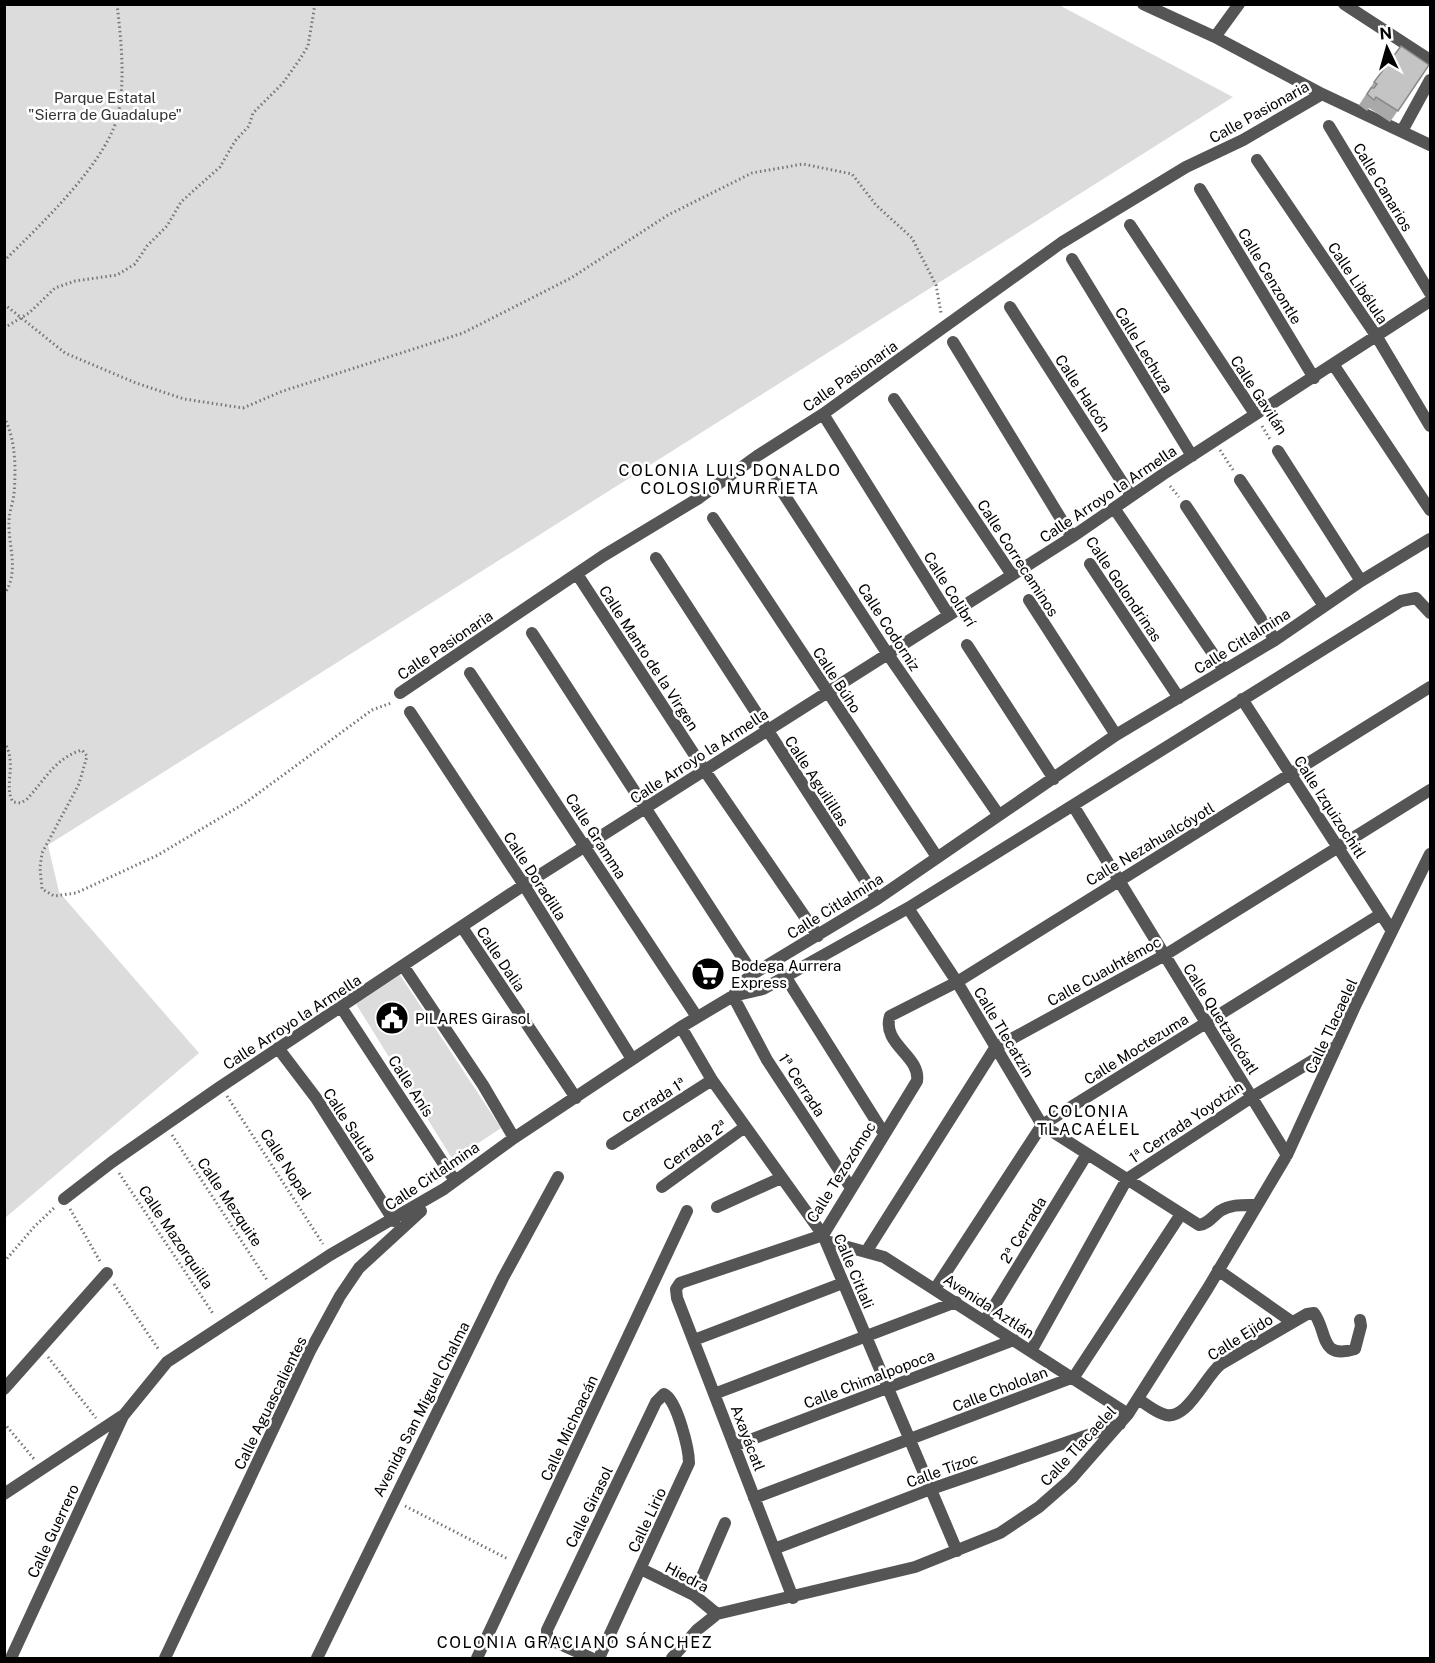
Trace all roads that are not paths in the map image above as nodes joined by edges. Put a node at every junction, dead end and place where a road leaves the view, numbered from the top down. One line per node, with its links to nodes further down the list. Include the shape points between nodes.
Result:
1 (1143, 4): 4 (street)
2 (1239, 4): 4 (street)
3 (1344, 4): 5 (street)
4 (1215, 37): 7 (street)
5 (1431, 60)
6 (1431, 80): 9 (street)
7 (1322, 94): 9 (street); 23 (street, Calle Pasionaria, via 1118,207)
8 (1329, 126): 15 (street, Calle Canarios)
9 (1402, 131): 10 (street)
10 (1431, 145)
11 (1257, 160): 18 (street, Calle Libélula)
12 (1200, 189): 21 (street, Calle Cenzontle)
13 (1130, 225): 24 (street, Calle Gavilán)
14 (1072, 260): 27 (street, Calle Lechuza)
15 (1431, 293)
16 (1431, 301): 18 (street, Calle Arroyo la Armella)
17 (1010, 307): 30 (street, Calle Halcón)
18 (1377, 337): 20 (street, Calle Arroyo la Armella); 25 (street, Calle Libélula)
19 (953, 342): 35 (street, Calle Golondrinas)
20 (1333, 364): 21 (street, Calle Arroyo la Armella); 33 (street)
21 (1314, 378): 24 (street, Calle Arroyo la Armella)
22 (894, 399): 40 (street, Calle Correcaminos)
23 (823, 414): 39 (street, Calle Pasionaria); 45 (street, Calle Colibrí)
24 (1255, 414): 27 (street, Calle Arroyo la Armella)
25 (1431, 426)
26 (1278, 452): 41 (street, Calle Gavilán)
27 (1192, 456): 30 (street, Calle Arroyo la Armella)
28 (1240, 480): 43 (street)
29 (776, 482): 49 (street, Calle Codorniz)
30 (1131, 496): 32 (street, Calle Arroyo la Armella)
31 (1186, 506): 47 (street)
32 (1114, 508): 35 (street, Calle Arroyo la Armella); 50 (street)
33 (1431, 510)
34 (713, 518): 53 (street, Calle Búho)
35 (1071, 537): 40 (street, Calle Arroyo la Armella)
36 (1431, 539): 41 (street, Calle Citlalmina)
37 (656, 558): 58 (street, Calle Aguilillas)
38 (1090, 564): 55 (street, Calle Golondrinas)
39 (578, 574): 54 (street, Calle Pasionaria); 60 (street, Calle Manto de la Virgen)
40 (1012, 575): 45 (street, Calle Arroyo la Armella)
41 (1361, 581): 43 (street, Calle Citlalmina)
42 (1029, 600): 59 (street, Calle Correcaminos)
43 (1324, 606): 47 (street, Calle Citlalmina)
44 (1431, 613): 56 (street, via 1416,598 1401,601)
45 (948, 614): 49 (street, Calle Arroyo la Armella)
46 (532, 633): 65 (street)
47 (1275, 640): 50 (street, Calle Citlalmina)
48 (967, 645): 62 (street, Calle Colibrí)
49 (887, 653): 53 (street, Calle Arroyo la Armella); 66 (street, Calle Codorniz)
50 (1224, 670): 55 (street, Calle Citlalmina)
51 (470, 673): 67 (street, Calle Gramma)
52 (1431, 687): 61 (street, Calle Nezahualcóyotl)
53 (827, 694): 58 (street, Calle Arroyo la Armella); 70 (street, Calle Búho)
54 (401, 696)
55 (1179, 698): 59 (street, Calle Citlalmina)
56 (1242, 699): 61 (street, Calle Izquizochitl); 64 (street)
57 (410, 712): 72 (street, Calle Doradilla)
58 (765, 731): 60 (street, Calle Arroyo la Armella); 73 (street, Calle Aguilillas)
59 (1116, 735): 62 (street, Calle Citlalmina)
60 (705, 771): 65 (street, Calle Arroyo la Armella); 78 (street, Calle Manto de la Virgen)
61 (1292, 775): 68 (street, Calle Izquizochitl); 71 (street, Calle Nezahualcóyotl)
62 (1054, 779): 66 (street, Calle Citlalmina)
63 (1431, 790): 68 (street, Calle Cuauhtémoc)
64 (1074, 807): 71 (street, Calle Quetzalcóatl); 74 (street)
65 (646, 808): 67 (street, Calle Arroyo la Armella); 81 (street)
66 (998, 814): 70 (street, Calle Citlalmina)
67 (585, 846): 72 (street, Calle Arroyo la Armella); 86 (street, Calle Gramma)
68 (1338, 847): 75 (street, Calle Izquizochitl); 79 (street, Calle Cuauhtémoc)
69 (1431, 854): 77 (street, Calle Tlacaelel)
70 (937, 858): 73 (street, Calle Citlalmina)
71 (1119, 880): 79 (street, Calle Quetzalcóatl); 83 (street, Calle Nezahualcóyotl)
72 (524, 885): 76 (street, Calle Arroyo la Armella); 93 (street, Calle Doradilla)
73 (877, 899): 78 (street, Calle Citlalmina)
74 (908, 908): 82 (street); 83 (street, Calle Tlecatzin)
75 (1382, 914): 77 (street, Calle Izquizochitl); 87 (street, Calle Moctezuma)
76 (462, 927): 80 (street, Calle Arroyo la Armella); 96 (street, Calle Dalia)
77 (1392, 931): 90 (street, Calle Tlacaelel)
78 (818, 936): 81 (street, Calle Citlalmina)
79 (1165, 955): 87 (street, Calle Quetzalcóatl); 92 (street, Calle Cuauhtémoc)
80 (404, 967): 85 (street, Calle Arroyo la Armella); 100 (street)
81 (753, 974): 84 (street, Calle Citlalmina)
82 (786, 976): 84 (street, via 762,989); 99 (street)
83 (957, 982): 88 (street, Calle Nezahualcóyotl, via 890,1016); 92 (street, Calle Tlecatzin)
84 (734, 996): 86 (street, Calle Citlalmina); 109 (street, 1ª Cerrada, via 767,1060)
85 (341, 1007): 91 (street, Calle Arroyo la Armella); 107 (street, Calle Anís)
86 (698, 1017): 89 (street, Calle Citlalmina)
87 (1206, 1023): 95 (street, Calle Quetzalcóatl); 97 (street, Calle Moctezuma)
88 (887, 1025): 99 (street, Calle Tezozómoc, via 918,1074)
89 (681, 1027): 93 (street, Calle Citlalmina); 94 (street, Calle Citlali)
90 (1338, 1045): 95 (street, 1ª Cerrada Yoyotzin); 103 (street, Calle Tlacaelel)
91 (279, 1048): 111 (street, Calle Arroyo la Armella); 116 (street, Calle Saluta, via 316,1098)
92 (995, 1048): 97 (street, Calle Tlecatzin); 118 (street, Calle Cuauhtémoc)
93 (632, 1059): 96 (street, Calle Citlalmina)
94 (712, 1080): 98 (street, Calle Citlali); 101 (street, Cerrada 1ª)
95 (1252, 1097): 103 (street, Calle Quetzalcóatl); 106 (street, 1ª Cerrada Yoyotzin)
96 (576, 1098): 100 (street, Calle Citlalmina)
97 (1042, 1125): 102 (street, Calle Tlecatzin); 123 (street, Calle Moctezuma)
98 (745, 1126): 105 (street, Calle Citlali); 108 (street, Cerrada 2ª)
99 (884, 1132): 109 (street, Calle Tezozómoc)
100 (514, 1138): 107 (street, Calle Citlalmina)
101 (612, 1144)
102 (1087, 1154): 106 (street, Calle Tlecatzin); 126 (street, 2ª Cerrada)
103 (1287, 1155): 112 (street, Calle Tlacaelel)
104 (558, 1177): 155 (street, Avenida San Miguel Chalma, via 503,1278)
105 (781, 1178): 113 (street); 117 (street, Calle Citlali)
106 (1127, 1179): 115 (street, Calle Tlecatzin); 131 (street, 1ª Cerrada Yoyotzin)
107 (455, 1181): 110 (street, Calle Citlalmina)
108 (662, 1187)
109 (851, 1188): 117 (street, Calle Tezozómoc)
110 (444, 1189): 116 (street, Calle Citlalmina); 154 (street, Calle Aguascalientes, via 359,1268 340,1296 310,1351)
111 (64, 1198)
112 (1256, 1205): 115 (street, Calle Tlecatzin, via 1235,1205 1222,1210 1204,1225); 119 (street, Calle Tlacaelel)
113 (717, 1207)
114 (687, 1211): 156 (street, Calle Michoacán)
115 (1181, 1214): 132 (street)
116 (394, 1221): 138 (street, Calle Citlalmina, via 330,1256 167,1362)
117 (824, 1238): 118 (street, Avenida Aztlán); 121 (street, Calle Citlali); 122 (street, Calle Tezozómoc, via 680,1283)
118 (866, 1252): 123 (street, Avenida Aztlán, via 884,1257)
119 (1218, 1270): 127 (street); 137 (street, Calle Tlacaelel)
120 (107, 1274): 134 (street)
121 (843, 1283): 128 (street, Calle Citlali); 129 (street)
122 (676, 1289): 129 (street, Axayácatl)
123 (935, 1289): 124 (street, Avenida Aztlán)
124 (956, 1302): 126 (street, Avenida Aztlán); 128 (street)
125 (1360, 1320): 127 (street, Calle Ejido, via 1355,1349 1332,1350 1324,1342 1314,1313)
126 (985, 1321): 130 (street, Avenida Aztlán)
127 (1292, 1322): 137 (street, Calle Ejido, via 1212,1371 1185,1409 1176,1414 1164,1416)
128 (866, 1336): 133 (street, Calle Citlali); 136 (street)
129 (694, 1340): 136 (street, Axayácatl)
130 (1014, 1340): 131 (street, Avenida Aztlán); 133 (street, Calle Chimalpopoca)
131 (1031, 1351): 132 (street, Avenida Aztlán)
132 (1074, 1377): 139 (street, Avenida Aztlán); 140 (street, Calle Chololan)
133 (888, 1388): 140 (street, Calle Citlali); 141 (street, Calle Chimalpopoca)
134 (4, 1389)
135 (664, 1394): 148 (street, Calle Lirio, via 673,1402 689,1463); 152 (street, Calle Girasol, via 656,1402 547,1630 547,1637)
136 (714, 1394): 141 (street, Axayácatl)
137 (1138, 1399): 139 (street, Calle Tlacaelel)
138 (123, 1416): 143 (street); 153 (street, Calle Guerrero)
139 (1124, 1419): 142 (street, Calle Tízoc); 147 (street, Calle Tlacaelel, via 1071,1479 1039,1507 1000,1533)
140 (909, 1440): 142 (street, Calle Citlali); 144 (street, Calle Chololan)
141 (735, 1446): 144 (street, Axayácatl)
142 (931, 1489): 146 (street, Calle Tízoc); 147 (street, Calle Citlali)
143 (4, 1494)
144 (754, 1498): 146 (street, Axayácatl)
145 (725, 1523): 149 (street)
146 (774, 1549): 150 (street, Axayácatl)
147 (957, 1551): 150 (street, Calle Tlacaelel, via 915,1567)
148 (641, 1569): 149 (street, Hiedra); 158 (street, Calle Lirio)
149 (694, 1595): 151 (street, Hiedra)
150 (793, 1598): 151 (street, Calle Tlacaelel)
151 (717, 1614): 159 (street)
152 (572, 1654): 157 (street)
153 (11, 1659)
154 (165, 1659)
155 (317, 1659)
156 (477, 1659)
157 (591, 1659)
158 (599, 1659)
159 (672, 1659)

